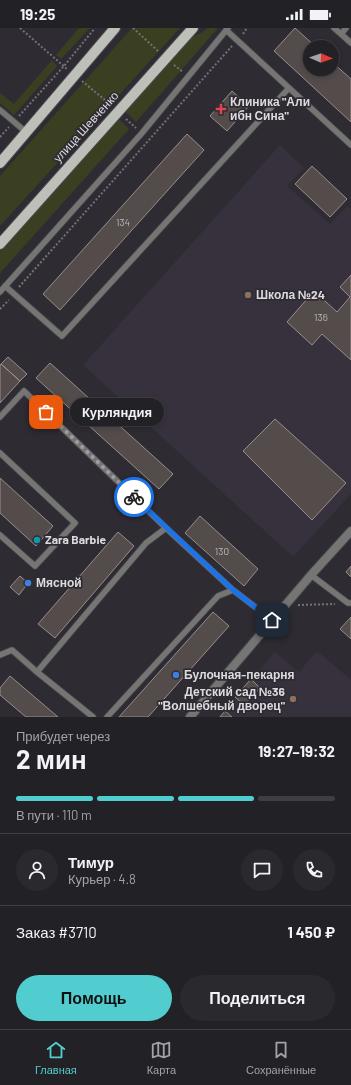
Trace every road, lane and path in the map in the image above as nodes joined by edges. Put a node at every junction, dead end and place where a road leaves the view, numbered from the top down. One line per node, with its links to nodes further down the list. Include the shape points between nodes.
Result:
1 (20, 28): 12 (path)
2 (95, 28): 12 (path)
3 (115, 28): 20 (main road)
4 (193, 28): 25 (main road, улица Шевченко)
5 (247, 28): 10 (path)
6 (334, 28): 9 (lane)
7 (346, 28): 9 (lane)
8 (227, 29): 10 (lane); 21 (lane)
9 (341, 34): 11 (lane)
10 (237, 41): 15 (lane); 28 (path)
11 (351, 43)
12 (64, 66): 13 (path); 19 (path)
13 (67, 69)
14 (81, 80): 16 (path)
15 (288, 89): 23 (lane); 28 (lane, via 62,336)
16 (111, 106)
17 (0, 110): 19 (lane)
18 (122, 115): 21 (path)
19 (14, 122): 20 (lane); 22 (path)
20 (26, 132): 24 (main road)
21 (142, 133): 26 (lane)
22 (0, 137)
23 (351, 145)
24 (0, 163)
25 (0, 244)
26 (5, 286): 27 (lane); 28 (lane)
27 (0, 292)
28 (14, 294): 29 (path)
29 (0, 309)
30 (0, 417): 32 (lane, via 24,392)
31 (0, 453): 34 (lane, via 75,523 35,566)
32 (166, 528): 36 (lane); 41 (lane, via 146,543)
33 (351, 531): 35 (street)
34 (0, 535)
35 (311, 575): 37 (lane); 38 (street)
36 (233, 590): 39 (lane); 43 (lane, via 218,596)
37 (350, 603): 38 (path)
38 (284, 606): 39 (street)
39 (272, 620): 44 (street)
40 (0, 655): 41 (lane, via 12,650)
41 (37, 672): 42 (lane)
42 (93, 717)
43 (107, 717)
44 (190, 717)

